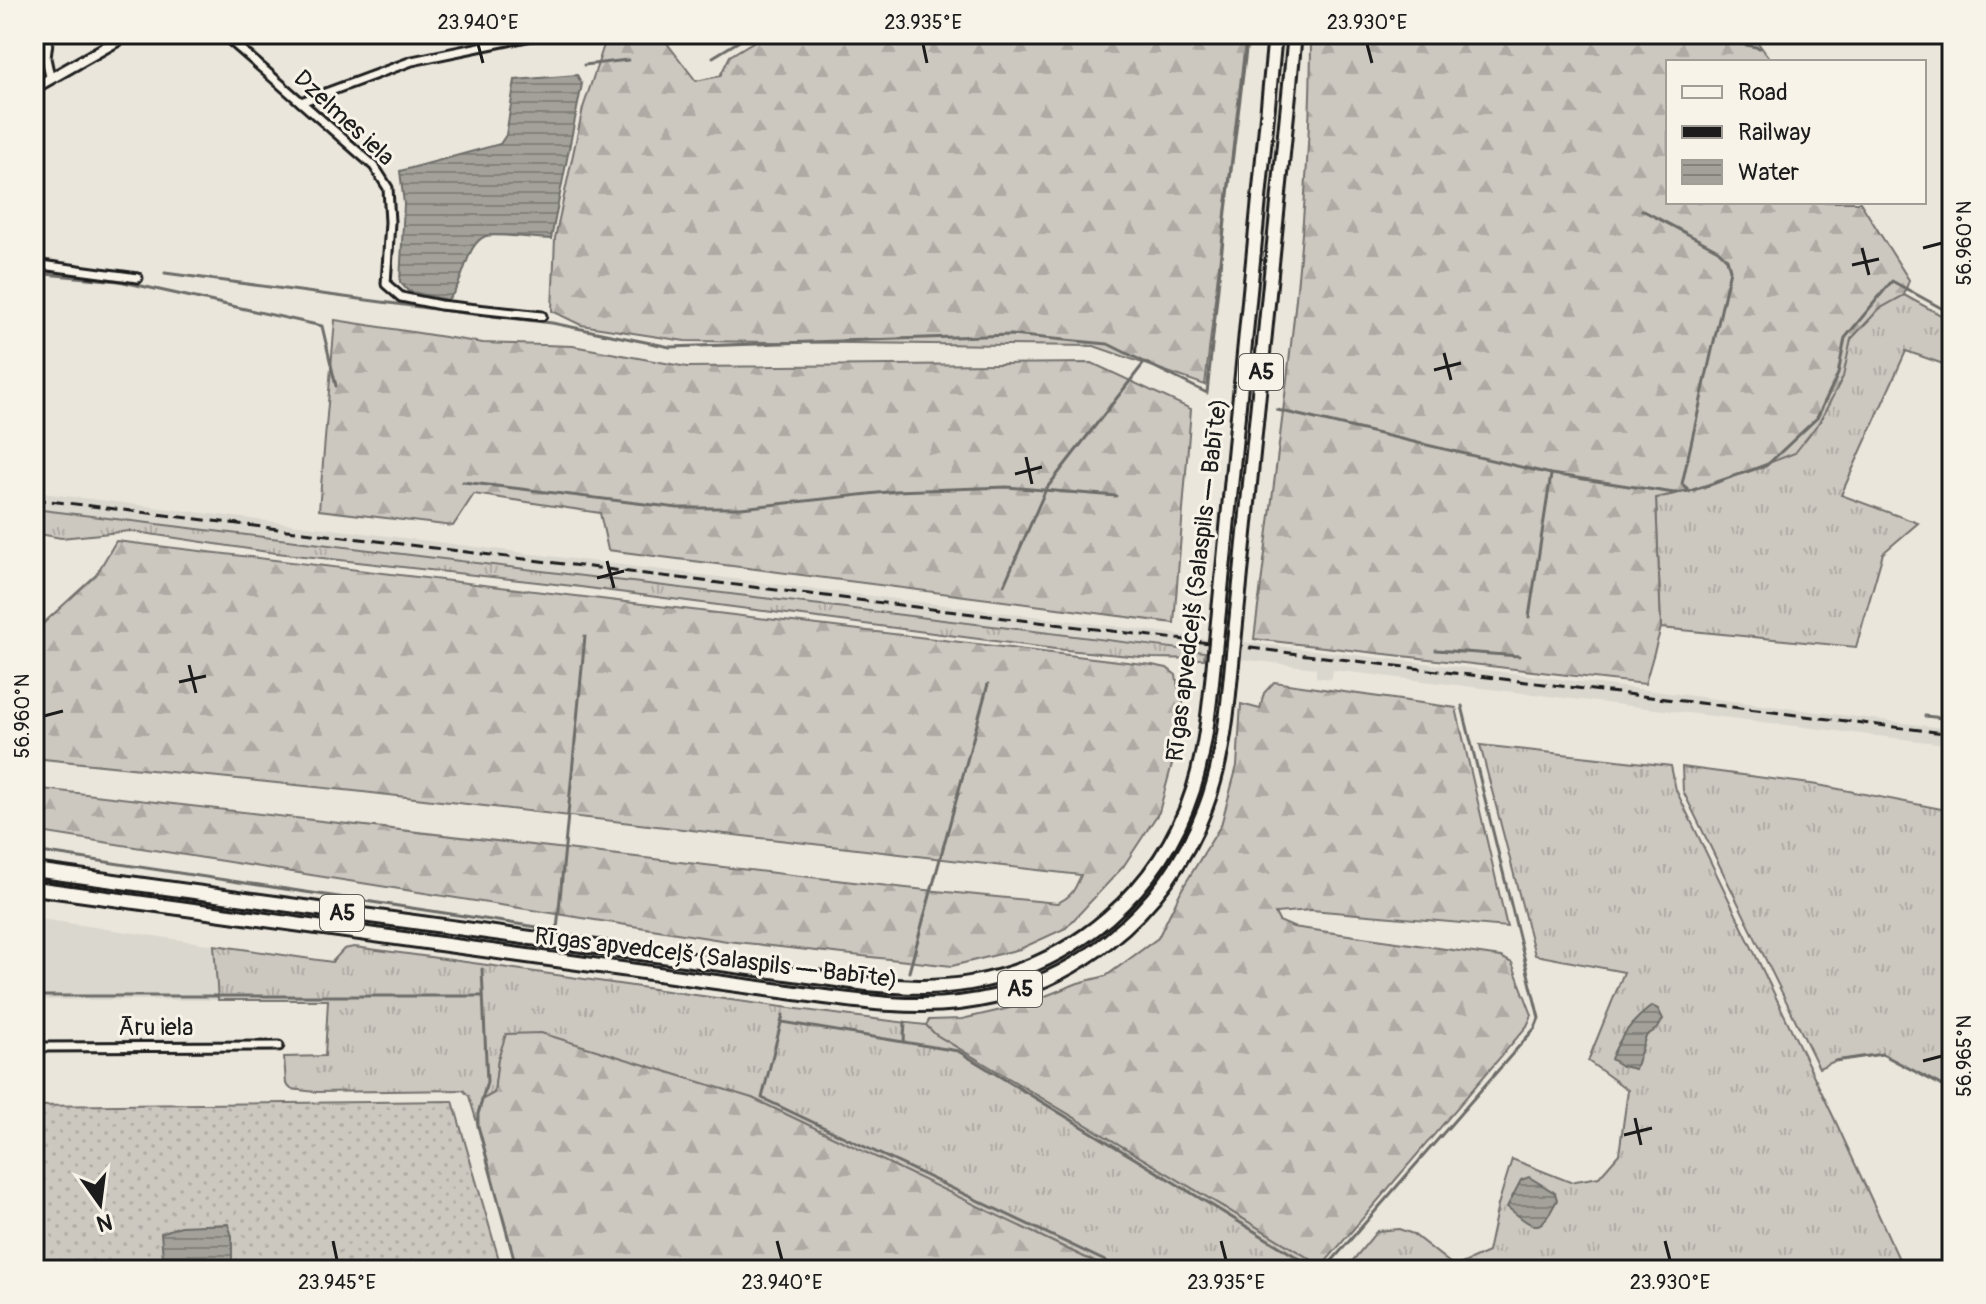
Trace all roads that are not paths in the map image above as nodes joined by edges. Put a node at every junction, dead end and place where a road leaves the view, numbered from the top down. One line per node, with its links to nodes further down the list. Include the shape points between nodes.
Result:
1 (49, 34): 7 (street)
2 (129, 34): 7 (street)
3 (223, 34): 9 (street, Dzelmes iela)
4 (542, 34): 9 (street, via 412,61)
5 (1275, 34): 13 (highway, Rīgas apvedceļš (Salaspils — Babīte) / A5, bridge, via 1201,757 1171,841 1136,889 1101,924 1063,951 1018,971 968,984 917,988 851,983)
6 (1295, 34): 14 (highway, Rīgas apvedceļš (Salaspils — Babīte) / A5, bridge, via 1219,761 1204,811 1182,856 1150,901 1112,939 1072,967 1028,987 976,1000 910,1005)
7 (50, 77): 8 (street)
8 (34, 88)
9 (301, 102): 12 (street, Dzelmes iela, via 374,166 388,188 386,284 393,291 440,305)
10 (34, 264): 11 (street)
11 (138, 278)
12 (542, 316)
13 (34, 870)
14 (34, 888)
15 (279, 1046): 16 (street, Āru iela)
16 (34, 1047)

